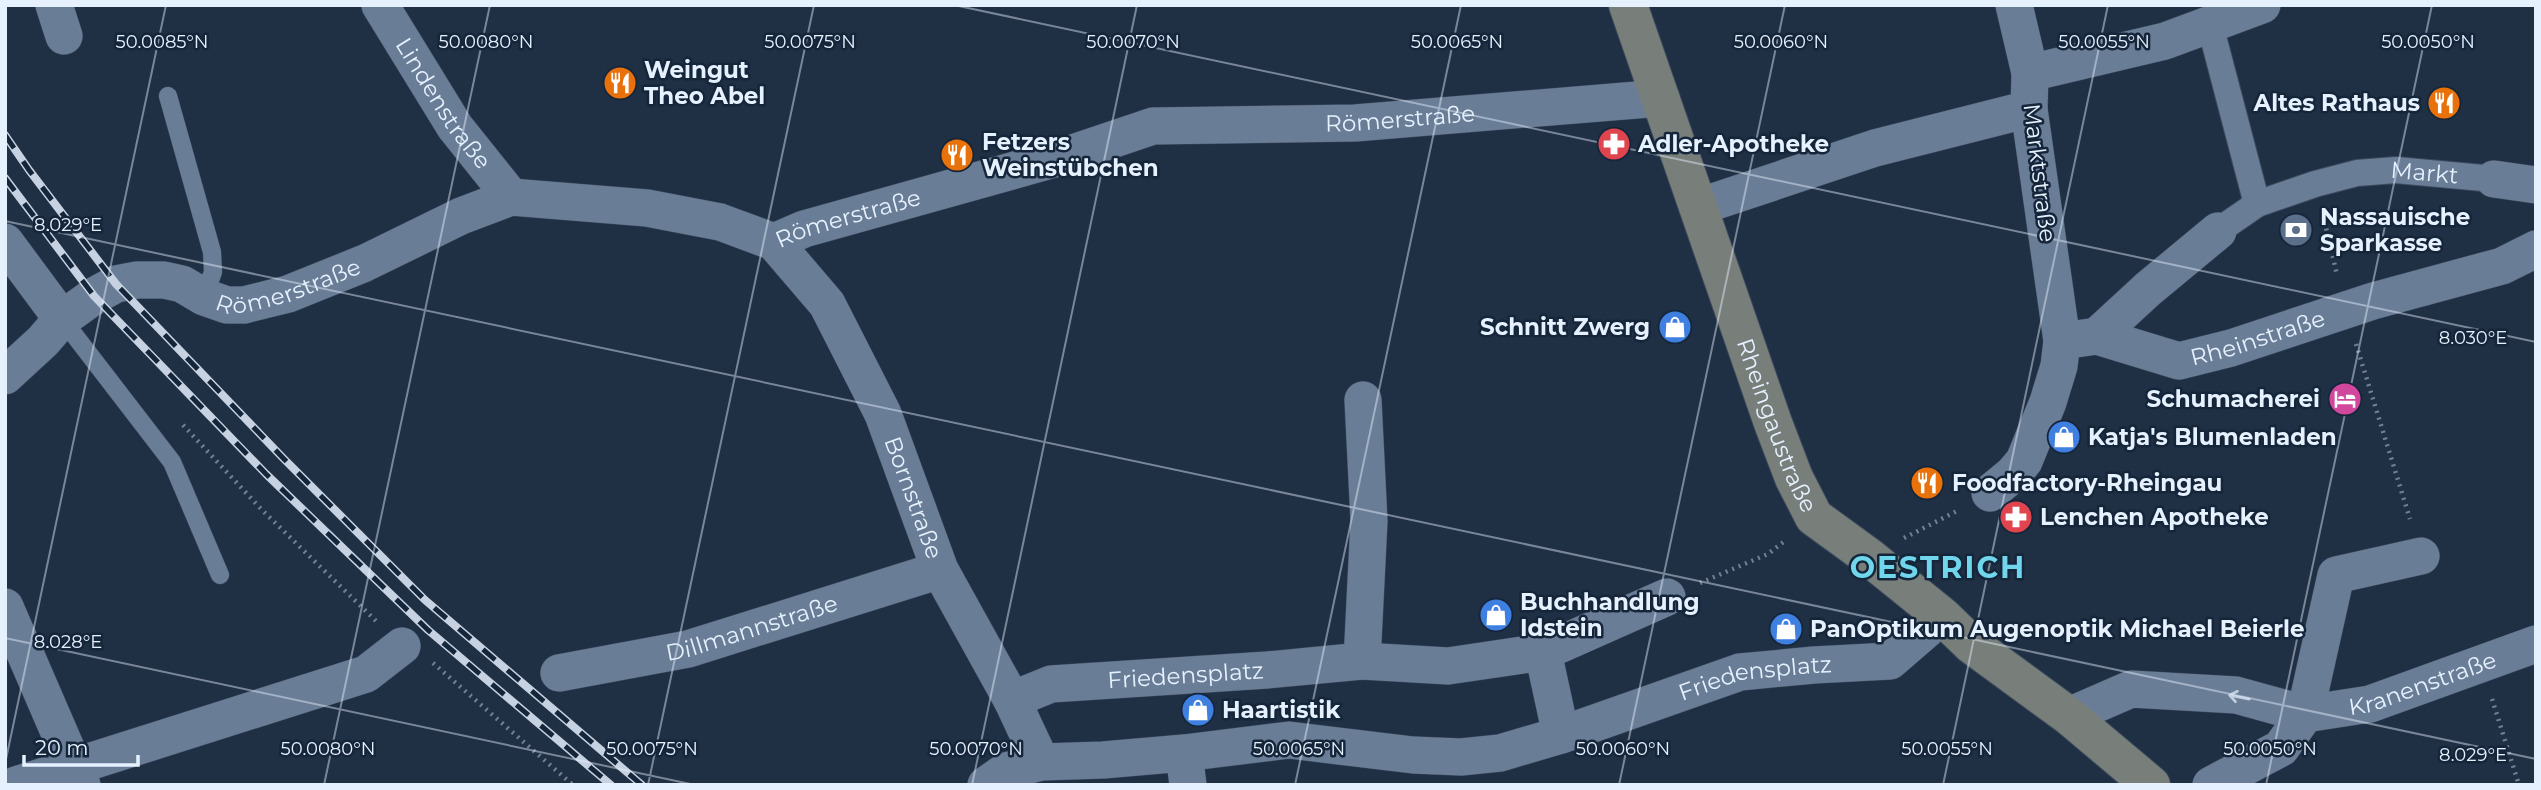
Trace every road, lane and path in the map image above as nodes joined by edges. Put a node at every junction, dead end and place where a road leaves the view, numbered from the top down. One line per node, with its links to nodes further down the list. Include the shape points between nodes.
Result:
1 (380, 5): 13 (street, Lindenstraße, via 455,127)
2 (1628, 5): 8 (main road, Rheingaustraße)
3 (2014, 5): 6 (street, Marktstraße)
4 (2262, 5): 5 (street)
5 (2210, 25): 6 (street, via 2165,41); 14 (street)
6 (2030, 73): 9 (street, Marktstraße)
7 (169, 96): 20 (lane, via 212,252 213,272)
8 (1661, 98): 15 (main road, Rheingaustraße); 18 (street, Römerstraße, via 1355,123 1153,127 1058,159 804,229)
9 (2029, 109): 15 (street, via 1875,148); 24 (street, Marktstraße)
10 (2494, 179): 11 (street, Markt, via 2396,170 2357,173); 12 (street, Markt)
11 (2315, 184): 14 (street, Markt); 21 (path)
12 (2536, 185)
13 (511, 197): 18 (street, Römerstraße, via 647,208 720,222); 20 (street, Römerstraße, via 288,294 244,305 227,305)
14 (2256, 204): 16 (street, Markt)
15 (1698, 207): 29 (main road, Rheingaustraße, via 1773,424)
16 (2218, 231): 23 (street, Markt)
17 (5, 242): 22 (street)
18 (774, 242): 32 (street, Bornstraße, via 827,304 877,402)
19 (2536, 249): 21 (street, Rheinstraße, via 2502,266)
20 (204, 296): 22 (street, Römerstraße, via 182,284 136,280 116,284)
21 (2346, 309): 23 (street, Rheinstraße, via 2179,361); 30 (path)
22 (61, 319): 25 (street, Römerstraße); 33 (lane, via 172,462)
23 (2097, 336): 24 (street, Rheinstraße)
24 (2062, 341): 28 (street, via 2048,402 2024,461)
25 (5, 376)
26 (1363, 400): 40 (street, via 1369,521)
27 (178, 419): 37 (path, via 262,510)
28 (1990, 493): 31 (path)
29 (1814, 517): 31 (main road, Rheingaustraße); 34 (path, via 1768,554)
30 (2421, 556): 44 (street, Kranenstraße, via 2336,575)
31 (1869, 557): 36 (main road, Rheingaustraße)
32 (940, 570): 42 (street, Dillmannstraße, via 688,649); 43 (street, Bornstraße)
33 (219, 575)
34 (1667, 597): 39 (street, Friedensplatz)
35 (5, 607): 49 (street)
36 (1942, 616): 45 (main road, Rheingaustraße, via 1972,645); 46 (street, Friedensplatz, via 1890,661 1740,672)
37 (401, 642): 49 (street, via 366,674); 51 (path)
38 (2536, 644): 41 (street, Kranenstraße)
39 (1543, 652): 40 (street, Friedensplatz, via 1448,666); 46 (street)
40 (1362, 661): 43 (street, Friedensplatz, via 1051,684)
41 (2480, 663): 44 (street, Kranenstraße, via 2370,704); 55 (path)
42 (559, 673)
43 (1012, 700): 47 (street, Bornstraße)
44 (2305, 714): 45 (street, Kranenstraße, one-way to 45, via 2236,695 2132,689); 54 (street, Kranenstraße, via 2281,748)
45 (2069, 716): 53 (main road, Rheingaustraße)
46 (1561, 735): 48 (street, Friedensplatz, via 1500,753 1461,757 1289,740)
47 (1041, 762): 48 (street, Friedensplatz, via 1103,760); 52 (street, Friedensplatz, via 1006,771)
48 (1186, 769)
49 (77, 775): 50 (street)
50 (16, 785)
51 (573, 785)
52 (986, 785)
53 (2151, 785)
54 (2211, 785)
55 (2519, 785)

